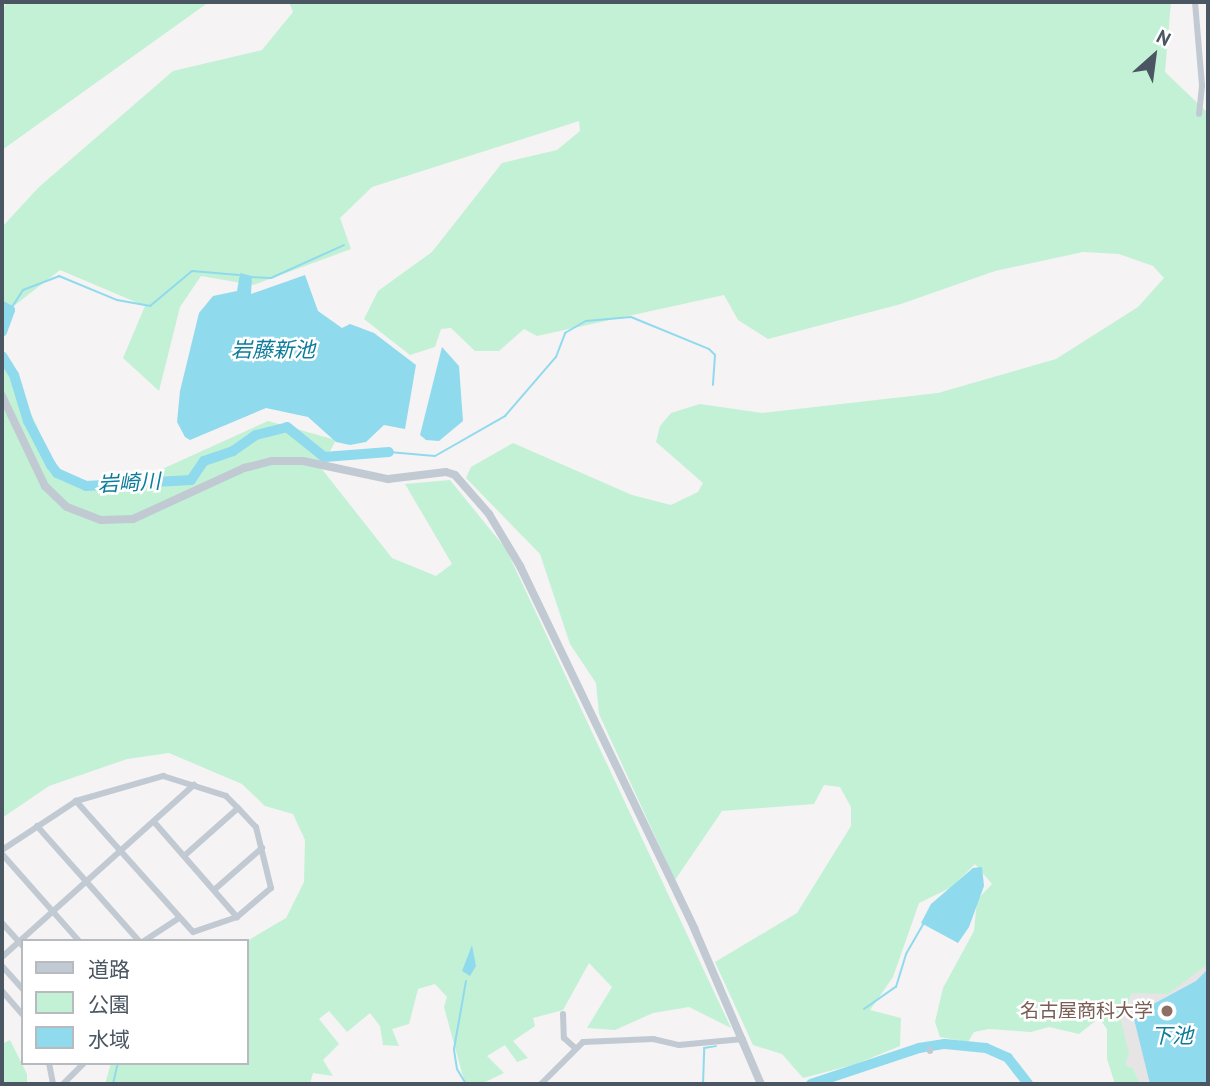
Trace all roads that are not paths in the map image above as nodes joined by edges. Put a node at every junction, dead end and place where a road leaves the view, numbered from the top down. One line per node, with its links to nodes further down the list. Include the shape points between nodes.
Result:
1 (1195, 2): 2 (street, via 1202,86)
2 (1199, 114)
3 (2, 396): 32 (street, via 45,486 67,507 101,520 133,519 243,468 272,461 303,461 388,479 446,472 455,475 489,514 520,566)
4 (194, 785): 5 (street, via 163,776); 6 (street, via 226,796); 7 (street)
5 (76, 801): 8 (street); 11 (street)
6 (238, 808): 9 (street, via 256,827); 12 (street)
7 (155, 823): 11 (street); 12 (street)
8 (37, 826): 10 (street); 13 (street)
9 (262, 848): 14 (street); 16 (street, via 271,888)
10 (2, 852): 15 (street)
11 (122, 852): 13 (street); 17 (street)
12 (184, 856): 14 (street)
13 (87, 883): 15 (street); 21 (street)
14 (214, 890): 16 (street)
15 (54, 912): 19 (street); 20 (street)
16 (237, 917): 17 (street, via 197,933)
17 (179, 918): 22 (street)
18 (2, 923): 23 (street)
19 (26, 939)
20 (77, 939)
21 (139, 939)
22 (144, 939)
23 (21, 944): 24 (street)
24 (2, 957)
25 (2, 966): 26 (street)
26 (21, 987)
27 (2, 991): 28 (street)
28 (9, 1000): 29 (street); 30 (street)
29 (2, 1003)
30 (21, 1013)
31 (563, 1014): 33 (street, via 564,1038)
32 (743, 1039): 33 (street, via 679,1045 653,1039 587,1041); 39 (street)
33 (575, 1048): 38 (street)
34 (49, 1065): 36 (street)
35 (82, 1065): 37 (street)
36 (53, 1084)
37 (63, 1084)
38 (541, 1084)
39 (761, 1084)

